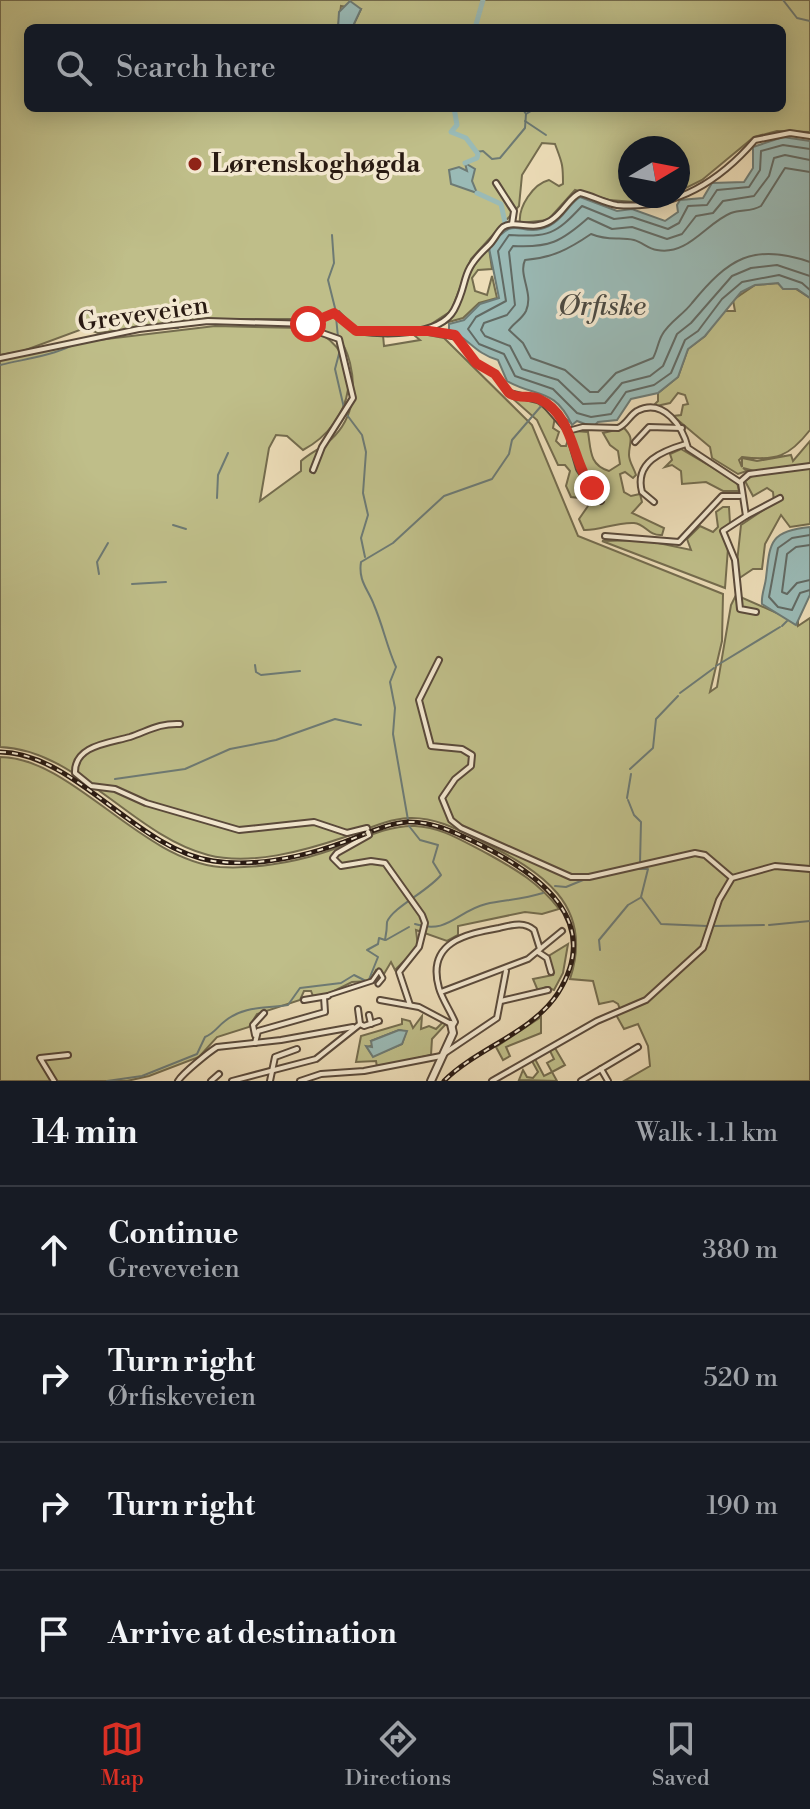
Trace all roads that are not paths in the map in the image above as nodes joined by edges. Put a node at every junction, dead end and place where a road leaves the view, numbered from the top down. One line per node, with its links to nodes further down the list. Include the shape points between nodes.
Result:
1 (810, 136): 3 (street, via 790,133 755,140 700,187 663,204 614,205 577,193 567,209 543,225)
2 (496, 183): 3 (street, via 514,211)
3 (508, 226): 5 (street, via 471,261 453,312)
4 (293, 324): 5 (street, Greveveien, via 313,323 334,313 356,331); 6 (street, Greveveien, via 208,321); 12 (street, Greveveien, via 341,341 353,384 351,405)
5 (429, 331): 8 (street, via 457,337 476,363 495,374 512,395 539,399)
6 (0, 358)
7 (682, 428): 8 (street, via 667,414 646,408 618,428); 9 (street, via 649,427); 10 (street)
8 (568, 430): 16 (street, via 579,469)
9 (635, 442)
10 (686, 444): 13 (street); 17 (street, via 653,457 642,471 642,492)
11 (810, 466): 13 (street, via 749,474)
12 (313, 470)
13 (740, 482): 14 (street)
14 (740, 496): 18 (street); 19 (street, via 722,496 679,542)
15 (780, 498): 18 (street)
16 (601, 501)
17 (654, 502)
18 (746, 516): 20 (street, via 723,531 735,560 740,609)
19 (605, 536)
20 (756, 612)
21 (439, 660): 24 (street, via 419,700 431,746 472,755 471,766 442,798 451,820 461,828 571,877 695,853)
22 (180, 724): 36 (street, via 157,725 92,747 78,761 75,773 91,786 239,830 314,822 347,833 367,828 368,833 337,853 335,863 385,863 413,899 424,920 418,948 399,969)
23 (810, 869): 24 (street, via 775,866)
24 (732, 878): 61 (street, via 696,956 640,1004 597,1021)
25 (562, 931): 26 (street)
26 (539, 950): 27 (street); 28 (street); 31 (street, via 537,934 525,924 457,937 439,961)
27 (506, 971): 31 (street, via 471,978); 35 (street)
28 (551, 972)
29 (378, 984): 32 (street, via 384,975 379,971 372,981)
30 (548, 990): 35 (street)
31 (441, 992): 43 (street, via 455,1020)
32 (326, 996): 33 (street); 45 (street, via 325,1012)
33 (304, 1000)
34 (380, 1000): 36 (street)
35 (501, 1001): 49 (street, via 497,1018)
36 (410, 1005): 43 (street)
37 (358, 1009): 41 (street)
38 (264, 1013): 45 (street, via 253,1025)
39 (369, 1015): 42 (street)
40 (379, 1021): 42 (street)
41 (360, 1024): 42 (street); 44 (street)
42 (371, 1024)
43 (452, 1025): 49 (street)
44 (353, 1027): 46 (street); 52 (street, via 316,1059)
45 (255, 1035): 46 (street)
46 (255, 1043): 55 (street, via 219,1046)
47 (638, 1047): 51 (street)
48 (297, 1049): 52 (street, via 275,1057)
49 (442, 1054): 59 (street); 60 (street)
50 (68, 1055): 54 (street, via 40,1058)
51 (601, 1069): 62 (street); 63 (street)
52 (270, 1071): 57 (street); 58 (street)
53 (218, 1077): 56 (street)
54 (54, 1081)
55 (178, 1081)
56 (211, 1081)
57 (232, 1081)
58 (270, 1081)
59 (300, 1081)
60 (431, 1081)
61 (492, 1081)
62 (581, 1081)
63 (608, 1081)

